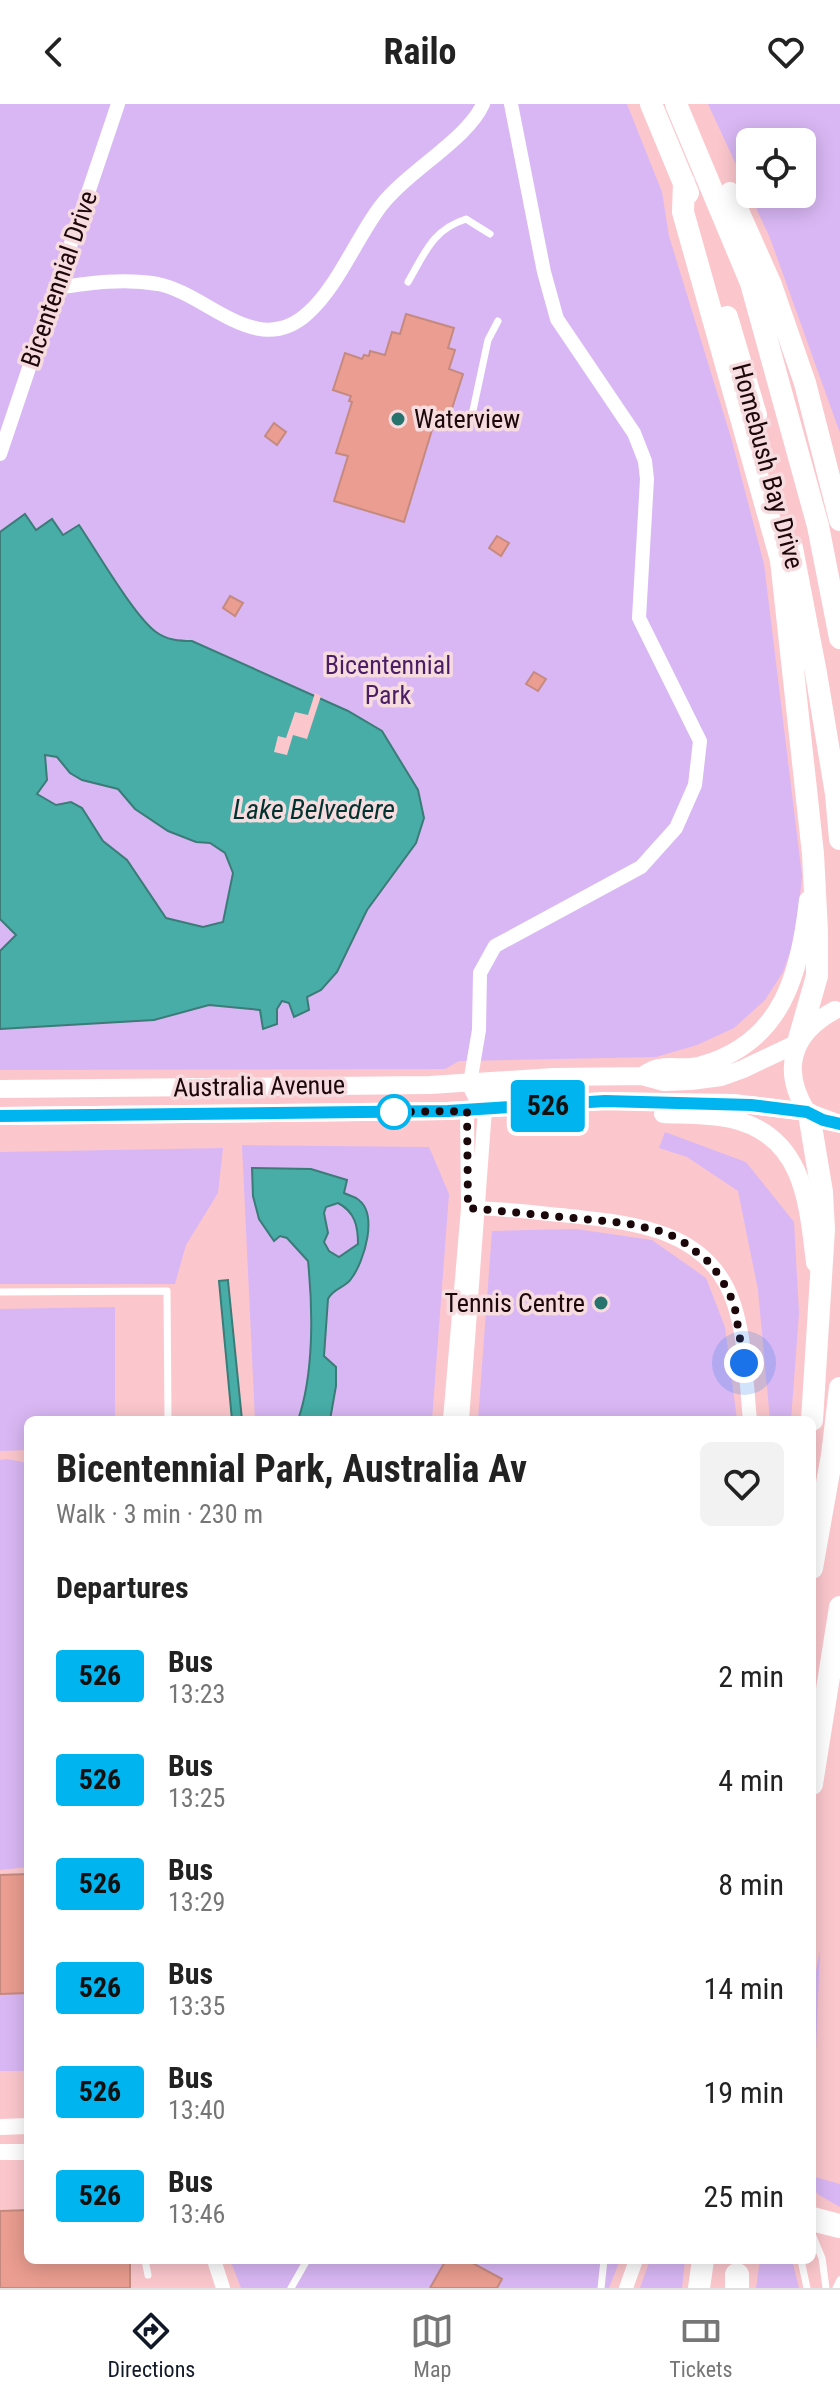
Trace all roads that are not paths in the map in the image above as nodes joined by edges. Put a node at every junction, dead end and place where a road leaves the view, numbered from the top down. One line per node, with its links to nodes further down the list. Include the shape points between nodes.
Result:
1 (118, 104): 10 (street, Bicentennial Drive)
2 (483, 104): 10 (street, via 478,115 380,207 309,312 288,327 267,331 231,320 161,285 107,280)
3 (511, 104): 21 (street, via 557,319 634,433 645,461 639,618 700,741 695,785 676,828 641,867 495,946 480,973 479,1030)
4 (651, 104): 7 (highway, Homebush Bay Drive)
5 (676, 104): 15 (highway, Homebush Bay Drive, via 751,283 818,526)
6 (690, 104): 14 (highway, via 771,285 805,383)
7 (684, 182): 16 (highway, Homebush Bay Drive, via 739,353 794,554); 17 (highway, via 683,212 781,560)
8 (490, 234): 9 (lane, via 466,219 450,224 434,237)
9 (408, 282)
10 (55, 288): 13 (street, Bicentennial Drive)
11 (498, 321): 12 (lane, via 488,340)
12 (472, 415)
13 (0, 454)
14 (840, 520)
15 (840, 638)
16 (840, 839)
17 (813, 854): 19 (highway, via 817,976); 20 (main road, via 800,960 775,1013 750,1040 721,1058)
18 (835, 1010): 19 (main road, Australia Avenue)
19 (798, 1041): 20 (main road, Australia Avenue, via 721,1077 664,1082); 25 (main road, via 793,1080)
20 (642, 1076): 21 (main road, Australia Avenue)
21 (470, 1083): 22 (main road, Australia Avenue); 23 (main road, via 476,1095 540,1093)
22 (0, 1089)
23 (573, 1104): 24 (main road, Australia Avenue); 25 (main road, Australia Avenue, via 734,1103); 30 (main road, via 601,1112 731,1119 750,1125 781,1147 795,1165 807,1205)
24 (476, 1110): 26 (main road, Australia Avenue); 28 (street)
25 (808, 1113): 27 (main road, Australia Avenue); 30 (highway, via 824,1210)
26 (0, 1116)
27 (837, 1123)
28 (473, 1208): 33 (street); 34 (street); 35 (street, via 645,1226 696,1251 734,1303)
29 (0, 1292): 32 (lane, via 167,1291)
30 (820, 1303): 36 (highway)
31 (840, 1388): 37 (highway)
32 (168, 1416)
33 (450, 1416)
34 (462, 1416)
35 (750, 1416)
36 (812, 1416)
37 (816, 1545)
38 (840, 1607): 40 (highway)
39 (840, 1701): 41 (highway)
40 (816, 1759)
41 (816, 1783)
42 (24, 2126): 43 (street)
43 (0, 2127)
44 (0, 2152): 45 (street)
45 (24, 2152)
46 (822, 2223): 62 (lane)
47 (146, 2264): 54 (lane)
48 (215, 2264): 56 (street)
49 (305, 2264): 57 (lane)
50 (604, 2264): 58 (lane)
51 (635, 2264): 59 (street)
52 (702, 2264): 60 (highway)
53 (802, 2264): 61 (lane)
54 (148, 2275)
55 (840, 2280): 63 (lane)
56 (223, 2288)
57 (291, 2288)
58 (601, 2288)
59 (626, 2288)
60 (699, 2288)
61 (807, 2288)
62 (826, 2288)
63 (836, 2288)

